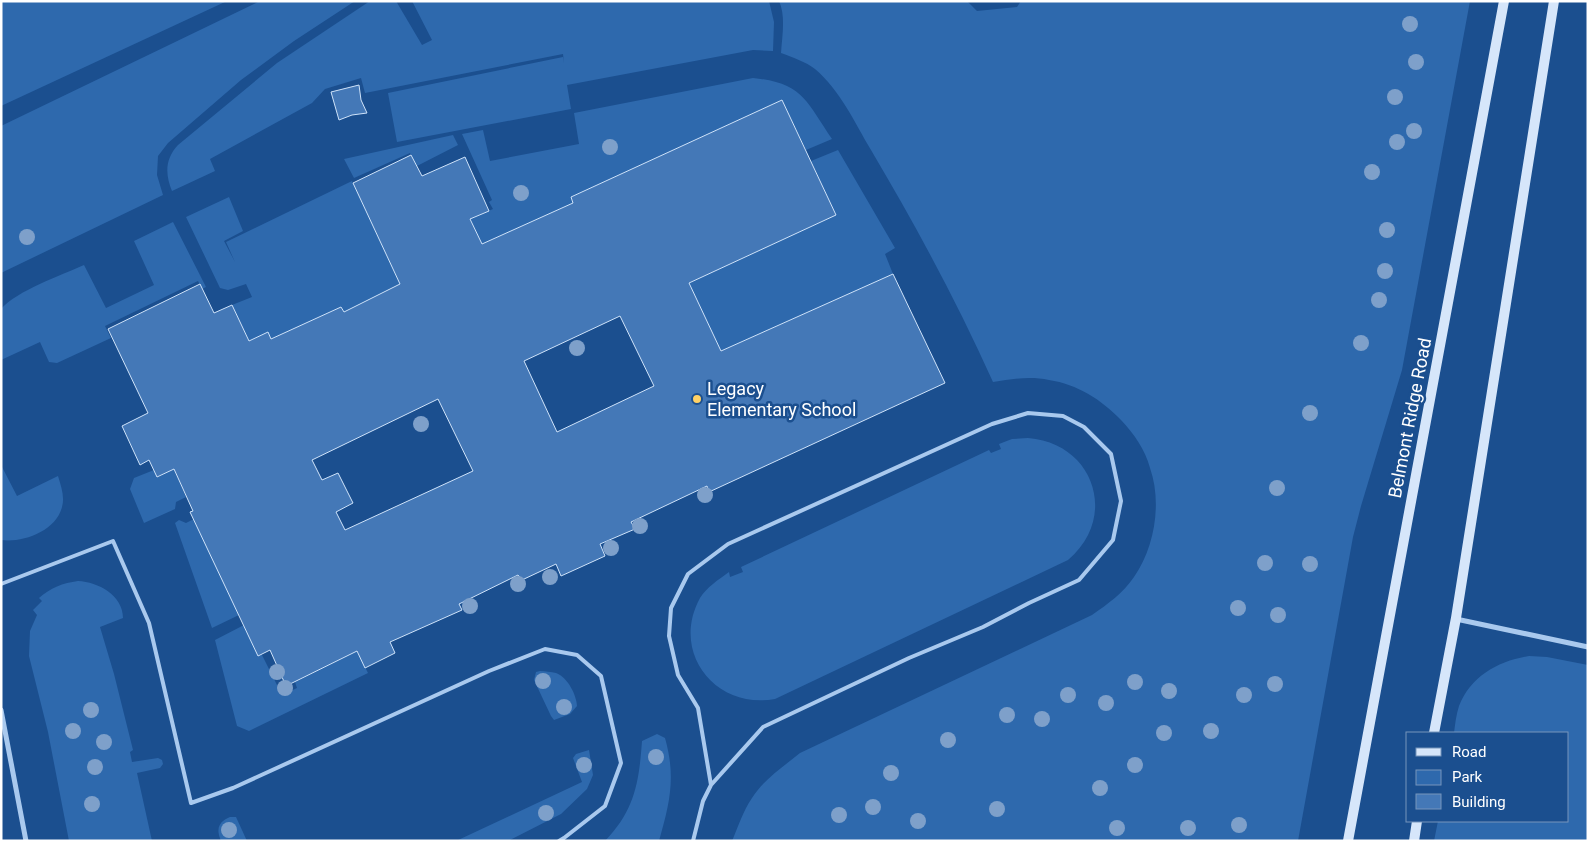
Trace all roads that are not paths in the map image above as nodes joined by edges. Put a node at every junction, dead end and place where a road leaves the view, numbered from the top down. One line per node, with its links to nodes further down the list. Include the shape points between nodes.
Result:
1 (1504, 1): 13 (main road, Belmont Ridge Road)
2 (1554, 1): 4 (main road)
3 (1, 584): 11 (lane, via 113,541 149,623 192,803 233,788 489,671 545,649 577,656 601,676 621,763 606,806)
4 (1456, 618): 5 (street); 7 (main road)
5 (1588, 647)
6 (1, 710): 10 (street)
7 (1434, 732)
8 (711, 785): 8 (lane, via 763,727 1079,580 1113,540 1121,501 1111,454 1084,427 1063,416 1028,413 992,424 728,544 688,574 671,608 669,636 678,674 698,708); 12 (lane, via 703,801)
9 (1417, 822): 14 (main road)
10 (26, 841)
11 (559, 841)
12 (693, 841)
13 (1348, 841)
14 (1414, 841)

